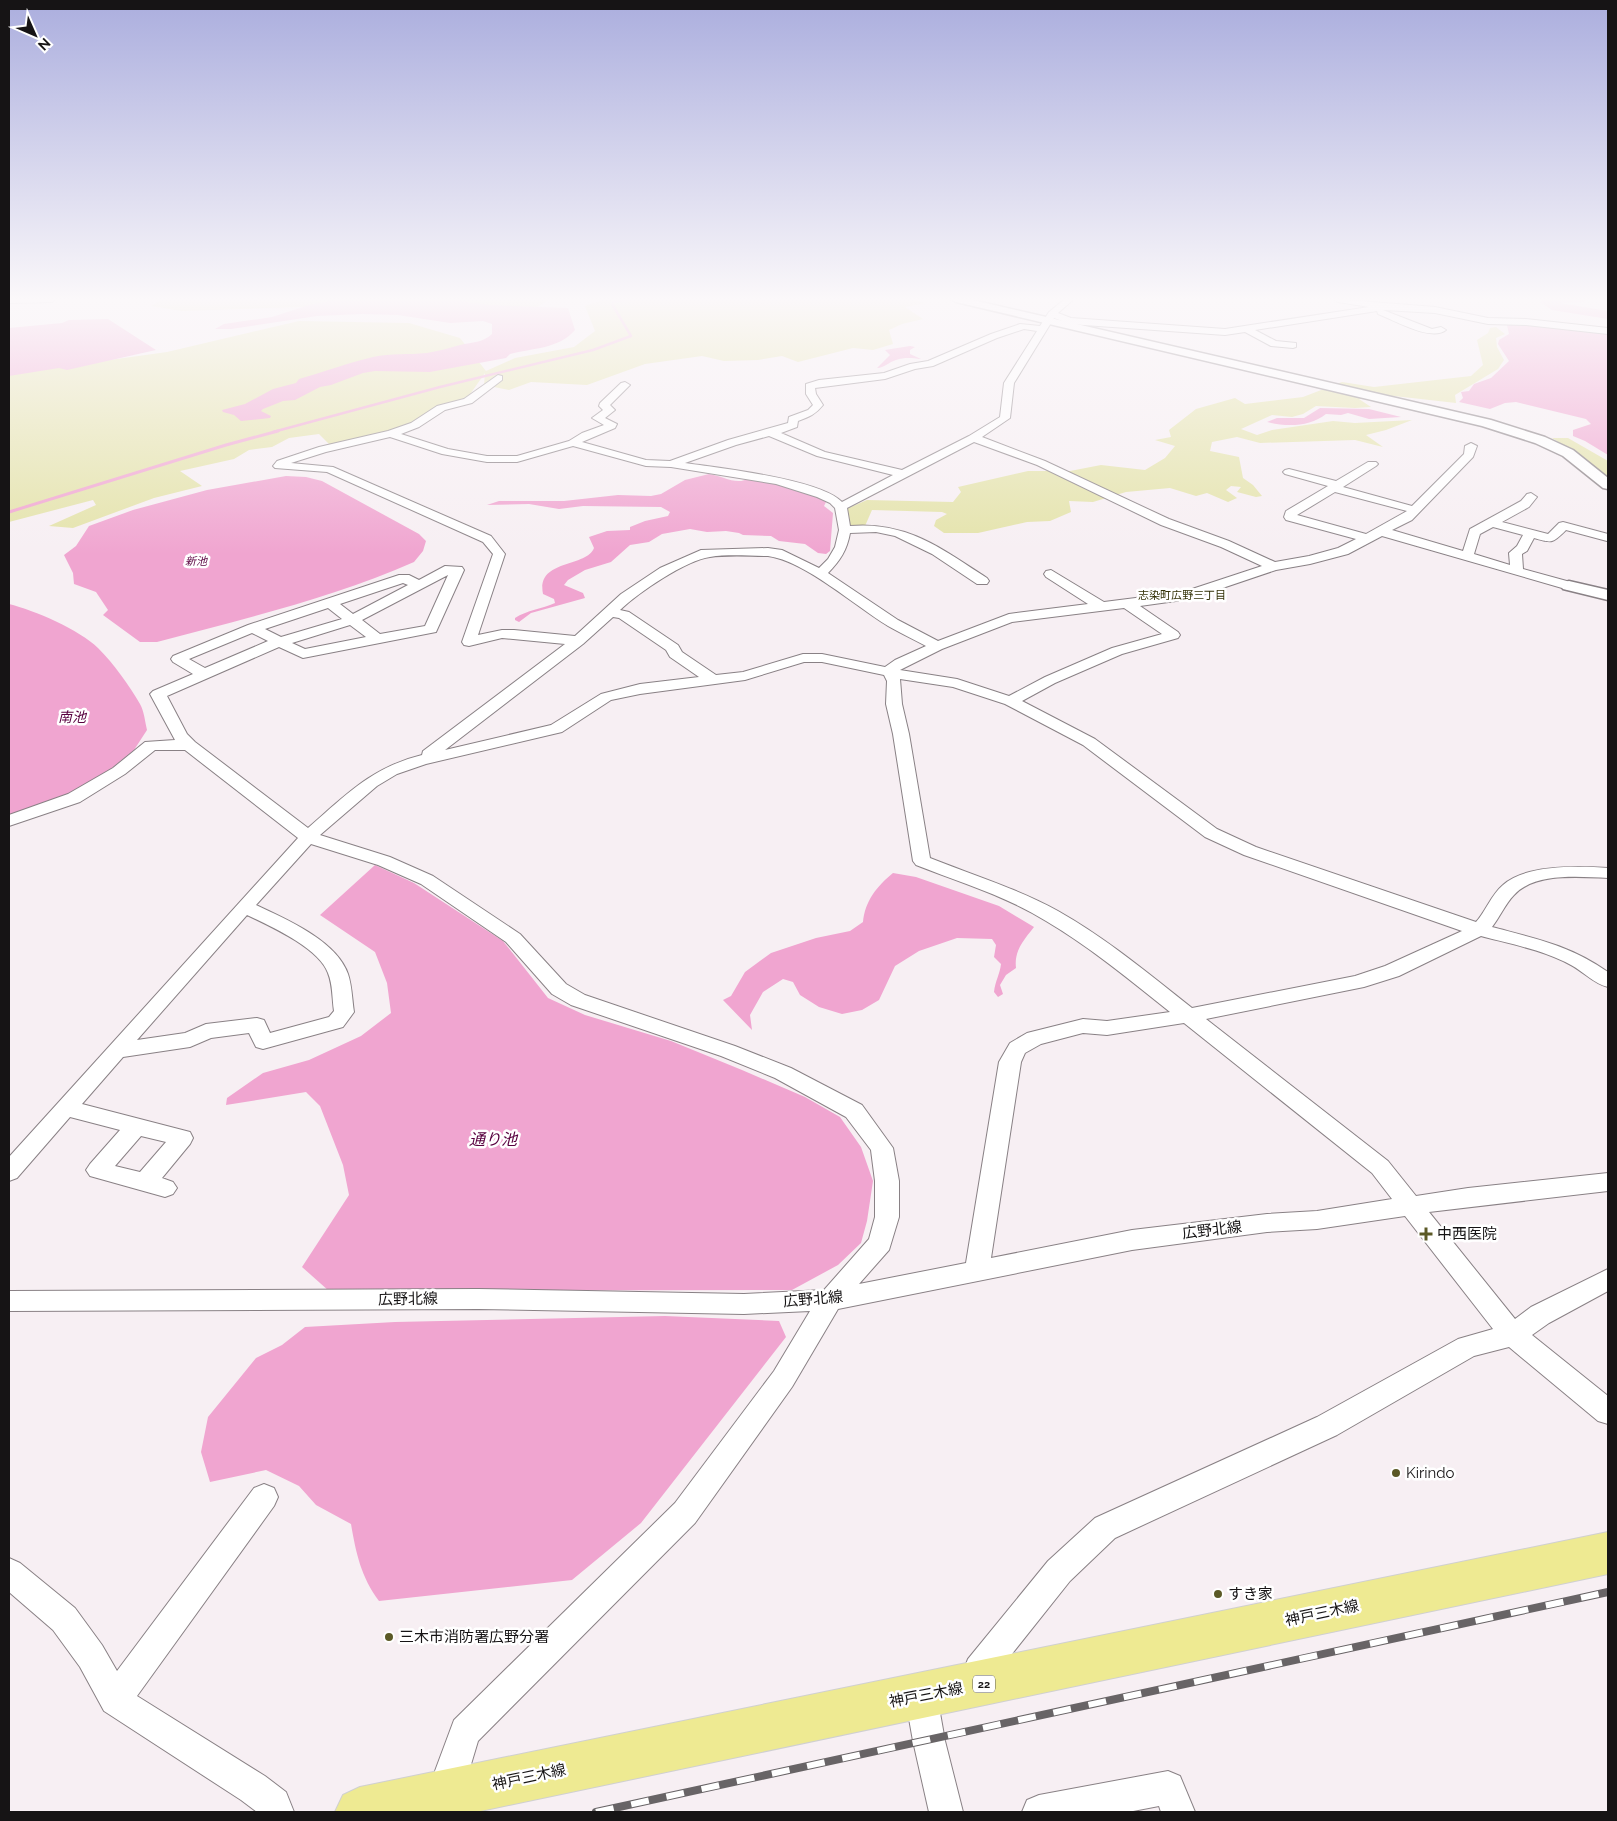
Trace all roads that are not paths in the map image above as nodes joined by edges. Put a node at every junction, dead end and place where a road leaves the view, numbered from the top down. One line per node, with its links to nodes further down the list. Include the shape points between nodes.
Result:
1 (490, 384): 7 (street, via 468,401 441,408 415,425)
2 (625, 384): 9 (street, via 604,405 610,410 597,418 611,426)
3 (816, 384): 6 (street, via 810,386 818,405 812,412 794,419 793,425)
4 (1009, 384): 8 (street, via 1005,418)
5 (1321, 384): 15 (street, via 1486,422 1540,440 1568,453)
6 (772, 433): 11 (street, via 755,435); 14 (street, via 821,454)
7 (391, 434): 9 (street, via 446,452 501,460 533,456); 42 (street, via 323,449 279,466 330,469 492,543 499,554 469,642 502,634)
8 (973, 438): 14 (street); 27 (street, via 1041,463 1165,522)
9 (573, 443): 11 (street, via 646,464)
10 (1471, 446): 19 (street, via 1469,455)
11 (670, 464): 18 (street, via 777,481 821,494)
12 (1372, 464): 16 (street)
13 (1289, 472): 16 (street)
14 (903, 474): 18 (street)
15 (1608, 485)
16 (1336, 486): 19 (street); 25 (street, via 1290,517)
17 (1531, 497): 20 (street, via 1525,504)
18 (841, 506): 21 (street)
19 (1415, 510): 22 (street)
20 (1490, 522): 23 (street); 26 (street, via 1474,532)
21 (845, 530): 29 (street, via 841,547); 31 (street, via 873,528 914,539)
22 (1380, 531): 25 (street); 26 (street)
23 (1530, 534): 24 (street, via 1550,538 1563,526); 28 (street, via 1515,553)
24 (1607, 537)
25 (1366, 538): 27 (street, via 1334,554)
26 (1466, 556): 28 (street)
27 (1274, 566): 36 (street, via 1185,596)
28 (1517, 571): 33 (street)
29 (820, 574): 38 (street, via 782,554 706,553 647,582); 44 (street, via 893,623)
30 (1051, 574): 37 (street)
31 (982, 581)
32 (418, 585): 35 (street, via 404,578); 39 (street); 41 (street, via 450,569 457,570 431,629)
33 (1569, 586): 34 (street)
34 (1608, 595)
35 (331, 603): 39 (street); 40 (street)
36 (1128, 604): 37 (street); 48 (street, via 1173,635 1117,651)
37 (1102, 607): 44 (street, via 1009,618)
38 (610, 612): 42 (street); 47 (street, via 624,615)
39 (352, 620): 41 (street); 43 (street)
40 (253, 628): 43 (street); 46 (street, via 178,658)
41 (377, 640): 43 (street, via 303,654)
42 (578, 641): 50 (street)
43 (279, 642): 46 (street)
44 (937, 646): 45 (street)
45 (889, 671): 47 (street, via 822,658 803,658 745,676); 48 (street, via 957,683); 57 (street, via 894,681 894,704 922,861 1017,898 1052,916 1120,962)
46 (204, 674): 49 (street, via 158,694 180,736)
47 (713, 680): 50 (street, via 640,689 606,697 556,729)
48 (1010, 701): 55 (street, via 1089,742 1211,833 1250,851)
49 (189, 745): 51 (street, via 151,745 119,771 74,798); 52 (street)
50 (421, 760): 52 (street, via 371,782)
51 (9, 822)
52 (308, 837): 54 (street); 66 (street, via 384,861 427,880 513,938 558,989 578,1000 774,1070 854,1111 882,1148 887,1181 887,1217 880,1243)
53 (1608, 874): 55 (street, via 1548,874 1520,882 1510,888 1489,921)
54 (245, 907): 58 (street); 58 (street, via 285,926 324,954 337,970 344,1012 336,1022 263,1042 258,1025 206,1031 190,1040)
55 (1479, 930): 56 (street, via 1549,948 1579,961); 57 (street, via 1392,972)
56 (1608, 981)
57 (1186, 1016): 63 (street, via 1380,1167); 64 (street, via 1108,1028 1083,1026 1034,1038 1017,1048 1010,1062)
58 (118, 1050): 59 (street)
59 (66, 1108): 60 (street); 61 (street)
60 (136, 1127): 60 (street, via 98,1170 155,1185 182,1138)
61 (9, 1172)
62 (1608, 1182): 63 (street, 広野北線, via 1468,1196)
63 (1412, 1207): 64 (street, 広野北線, via 1132,1240); 68 (street)
64 (977, 1272): 66 (street, 広野北線)
65 (1608, 1280): 68 (street, via 1540,1315)
66 (830, 1300): 67 (street, 広野北線, via 744,1304 478,1299); 76 (street, via 783,1379 685,1514 465,1731 452,1771)
67 (9, 1301)
68 (1513, 1335): 69 (street); 73 (street, via 1467,1347 1327,1426 1105,1528 1059,1572 979,1670)
69 (1608, 1412)
70 (264, 1497): 75 (street)
71 (1608, 1553): 73 (main road, 神戸三木線 / 22)
72 (9, 1573): 75 (street, via 64,1619 91,1656)
73 (983, 1684): 74 (main road, 神戸三木線 / 22)
74 (922, 1696): 76 (main road, 神戸三木線 / 22); 79 (street)
75 (115, 1700): 77 (street, via 253,1788 274,1804)
76 (455, 1793): 78 (main road, 神戸三木線 / 22)
77 (277, 1812)
78 (360, 1812)
79 (946, 1812)
80 (1039, 1812): 81 (street, via 1168,1788)
81 (1178, 1812)

